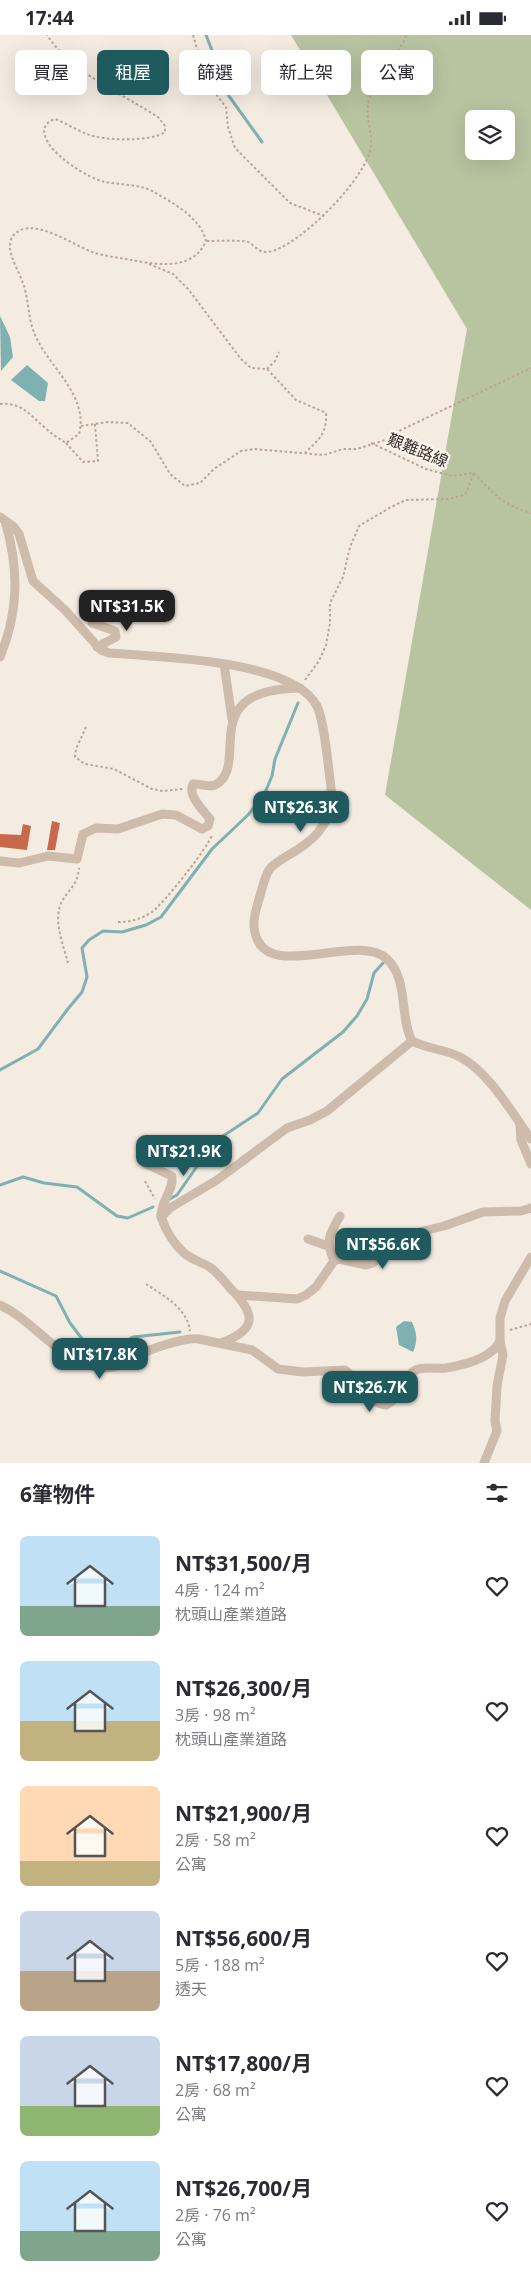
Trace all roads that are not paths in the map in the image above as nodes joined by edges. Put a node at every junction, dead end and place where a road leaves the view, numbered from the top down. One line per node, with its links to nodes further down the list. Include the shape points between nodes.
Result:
1 (3, 519): 3 (street, via 19,534 33,581 65,610); 4 (street, via 16,564 16,586 12,616)
2 (92, 623): 3 (street, via 115,631 114,640)
3 (97, 647): 5 (street, via 109,653)
4 (0, 657)
5 (224, 664): 6 (street, via 276,676); 7 (street)
6 (300, 688): 7 (street, via 280,688 257,694); 9 (street, via 309,694 318,708 332,807 318,834 269,870 254,915 255,933 264,947 286,956 359,949 385,957 397,975 406,1026)
7 (232, 719): 8 (street, via 228,768 214,785 192,783 190,788 210,819 202,829 176,815 162,814 118,829 88,830 83,834 77,859 48,856 19,863)
8 (0, 861)
9 (412, 1041): 10 (street, via 468,1061 484,1075); 15 (street, via 327,1111 287,1128 217,1180)
10 (520, 1125): 11 (street); 13 (street, via 521,1140)
11 (531, 1139)
12 (156, 1142): 15 (street, via 146,1164 172,1176 173,1183)
13 (531, 1165)
14 (531, 1208): 22 (street, via 483,1212 415,1233)
15 (161, 1213): 23 (street, via 165,1229 182,1251 211,1268)
16 (340, 1216): 19 (street, via 329,1236)
17 (308, 1239): 19 (street)
18 (353, 1241): 22 (street, via 348,1245 349,1252)
19 (328, 1246): 21 (street)
20 (531, 1257): 25 (street, via 505,1301 500,1318)
21 (334, 1261): 22 (street, via 339,1259); 23 (street, via 316,1287 297,1299)
22 (366, 1265)
23 (238, 1295): 26 (street, via 249,1314 248,1326 243,1333)
24 (0, 1305): 26 (street, via 36,1328 60,1350 91,1366 116,1367 140,1355 191,1338)
25 (500, 1337): 26 (street, via 497,1349 488,1355 447,1367 417,1369 398,1397 386,1405 370,1398 345,1370 303,1372 278,1369 252,1350); 27 (street, via 503,1355 497,1386 497,1431)
26 (221, 1343)
27 (484, 1463)

